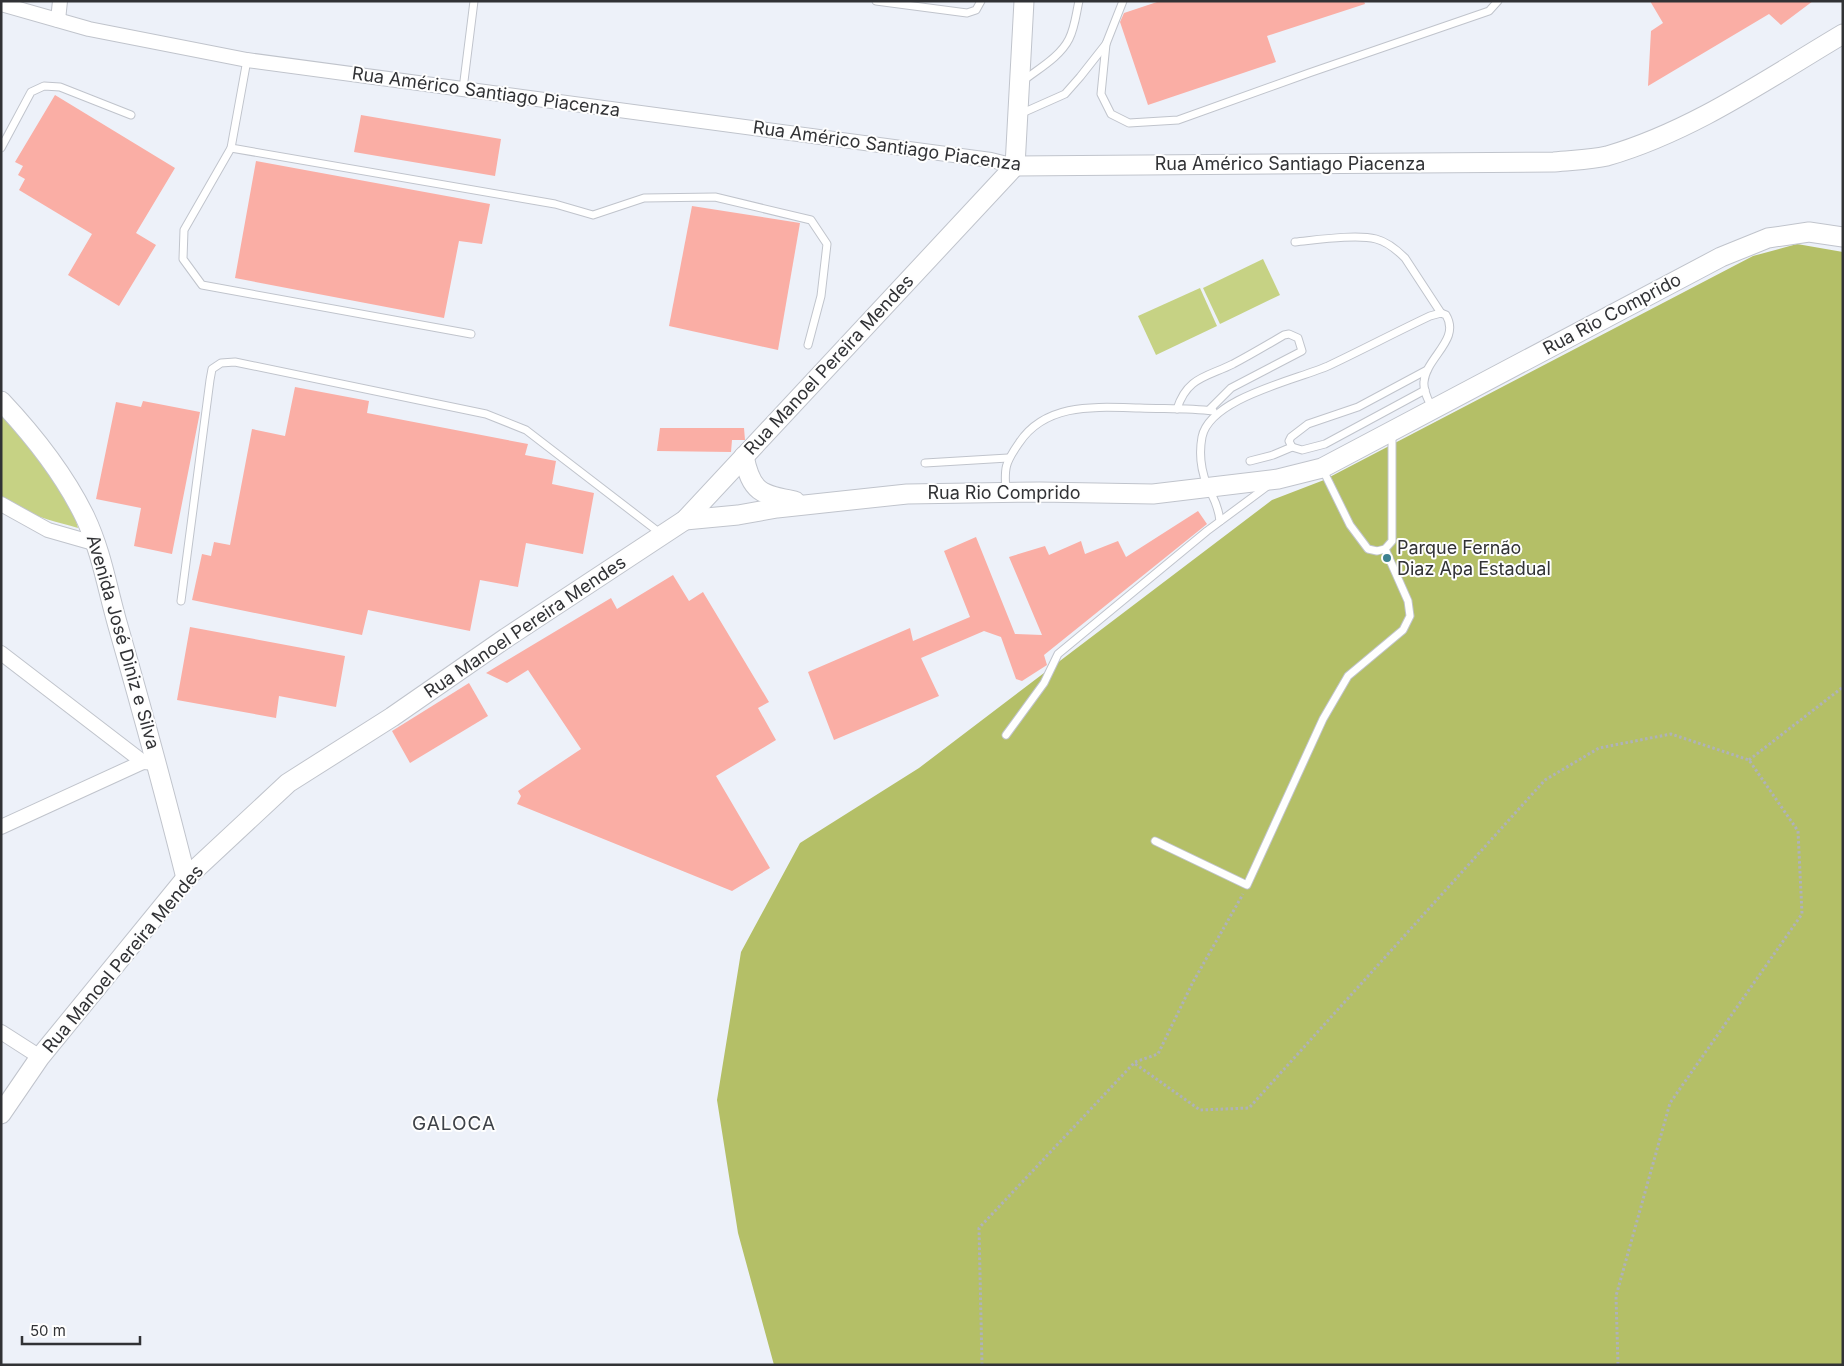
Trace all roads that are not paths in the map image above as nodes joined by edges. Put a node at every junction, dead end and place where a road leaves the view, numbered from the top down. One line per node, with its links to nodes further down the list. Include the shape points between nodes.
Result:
1 (60, 1): 11 (street)
2 (474, 1): 16 (lane)
3 (876, 1): 4 (lane, via 967,13 976,10)
4 (981, 1)
5 (1024, 1): 15 (street)
6 (1079, 1): 15 (lane, via 1069,40 1059,53)
7 (1123, 1): 13 (lane)
8 (1498, 1): 13 (lane, via 1489,11 1178,120 1129,123 1111,114 1101,94)
9 (1, 4): 10 (street, Rua Américo Santiago Piacenza)
10 (29, 6): 11 (street, Rua Américo Santiago Piacenza)
11 (58, 20): 14 (street, Rua Américo Santiago Piacenza)
12 (1843, 34): 21 (street, Rua Américo Santiago Piacenza, via 1709,114 1606,156 1554,162)
13 (1106, 44): 18 (lane, via 1065,94)
14 (247, 60): 16 (street, Rua Américo Santiago Piacenza); 20 (lane)
15 (1019, 84): 18 (street)
16 (463, 89): 21 (street, Rua Américo Santiago Piacenza, via 991,160)
17 (130, 115): 19 (lane, via 60,87 44,86 31,92)
18 (1018, 115): 21 (street)
19 (1, 148)
20 (231, 148): 25 (lane, via 184,230 183,259 202,285); 26 (lane, via 555,204 593,215 644,198 715,197 811,220 827,244 821,296)
21 (1015, 166): 36 (street, Rua Manoel Pereira Mendes)
22 (1843, 237): 30 (street, Rua Rio Comprido, via 1809,232 1768,238 1721,257)
23 (1294, 242): 24 (lane, via 1344,238 1376,239 1388,244 1405,258)
24 (1441, 313): 27 (lane, via 1449,319 1450,333); 33 (lane, via 1326,367 1245,397)
25 (471, 334)
26 (808, 345)
27 (1427, 370): 28 (lane); 35 (lane, via 1358,407 1308,424 1291,437)
28 (1425, 390): 30 (lane); 35 (lane, via 1325,444 1302,450)
29 (1, 401): 49 (street, Avenida José Diniz e Silva, via 61,474)
30 (1432, 408): 34 (street, Rua Rio Comprido)
31 (1177, 409): 32 (lane); 32 (lane, via 1186,389 1198,380 1284,335 1298,338 1302,351 1231,388); 37 (lane, via 1090,407 1060,412 1025,433)
32 (1209, 410): 33 (lane)
33 (1220, 412): 42 (lane, via 1202,435 1200,456)
34 (1392, 430): 40 (street, Rua Rio Comprido); 50 (lane, via 1392,541)
35 (1292, 447): 38 (lane)
36 (744, 456): 45 (street, via 752,483 763,493); 46 (street, Rua Manoel Pereira Mendes)
37 (1008, 458): 39 (lane); 43 (lane)
38 (1250, 461)
39 (925, 464)
40 (1322, 468): 41 (street, Rua Rio Comprido); 50 (lane, via 1350,525 1368,549)
41 (1278, 479): 42 (street, Rua Rio Comprido); 47 (lane)
42 (1207, 488): 43 (street, Rua Rio Comprido, via 1153,494); 47 (lane)
43 (1006, 493): 45 (street, Rua Rio Comprido, via 907,494)
44 (1, 504): 49 (street, via 48,530)
45 (811, 504): 46 (street, Rua Rio Comprido)
46 (685, 520): 48 (street, Rua Manoel Pereira Mendes)
47 (1220, 521): 53 (lane, via 1058,654 1044,683)
48 (662, 535): 51 (lane, via 526,430 486,414 234,362 221,363 212,369 210,380); 57 (street, Rua Manoel Pereira Mendes, via 288,783)
49 (98, 547): 54 (street, Avenida José Diniz e Silva)
50 (1385, 549): 56 (lane, via 1408,601 1410,616 1403,630 1348,676 1323,719 1247,885)
51 (181, 601)
52 (1, 653): 54 (street)
53 (1006, 736)
54 (150, 762): 55 (street); 57 (street, Avenida José Diniz e Silva)
55 (1, 827)
56 (1155, 841)
57 (186, 878): 59 (street, Rua Manoel Pereira Mendes)
58 (1, 1032): 59 (street)
59 (40, 1057): 60 (street, Rua Manoel Pereira Mendes)
60 (26, 1076): 61 (street, Rua Manoel Pereira Mendes); 62 (street, Rua Manoel Pereira Mendes)
61 (1, 1101)
62 (1, 1114)

